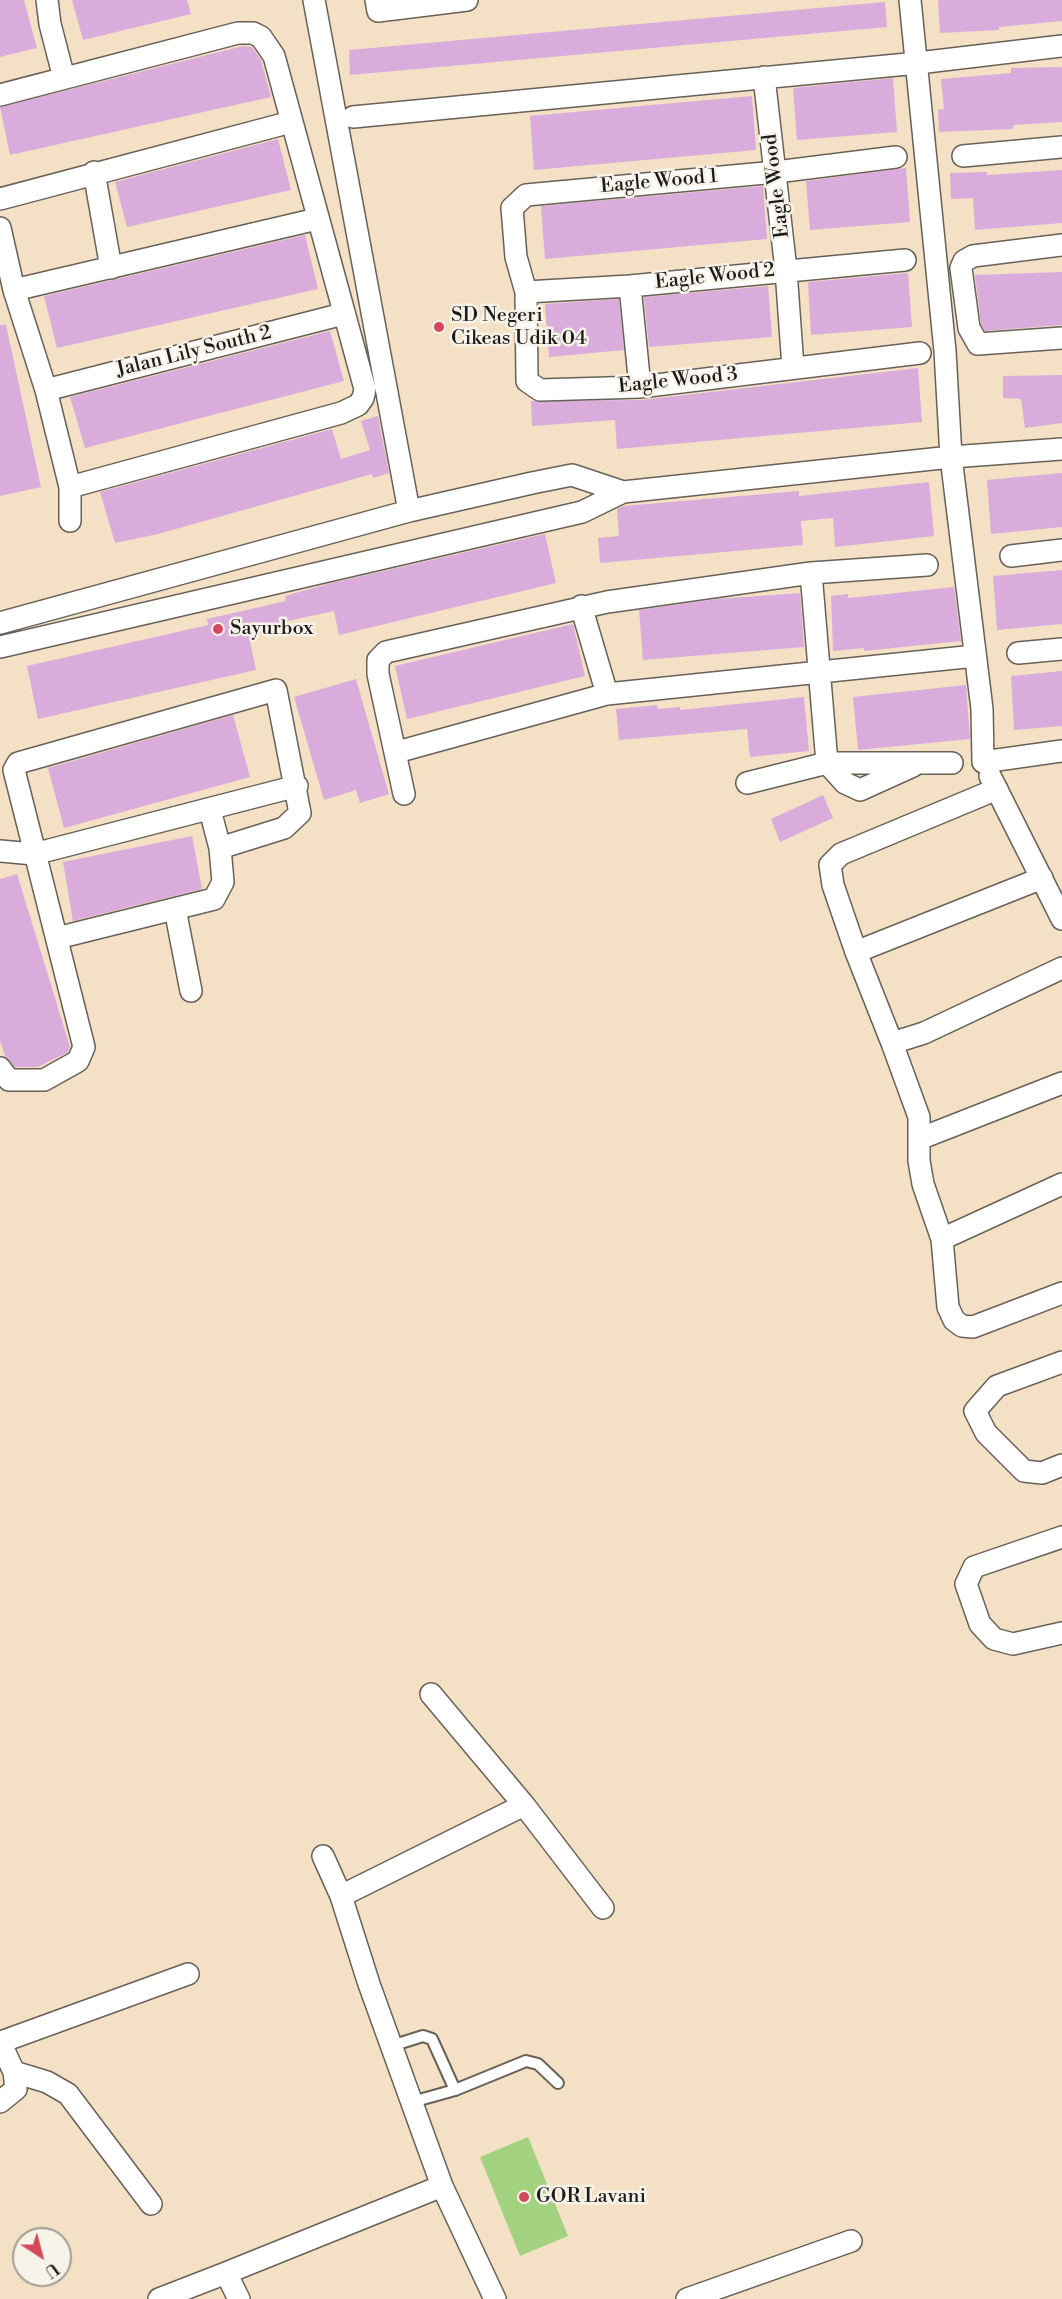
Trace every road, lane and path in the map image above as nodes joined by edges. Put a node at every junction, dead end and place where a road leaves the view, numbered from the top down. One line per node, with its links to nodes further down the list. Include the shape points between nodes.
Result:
1 (47, 0): 9 (street)
2 (314, 0): 38 (street)
3 (376, 0): 4 (street, via 378,11)
4 (467, 0)
5 (910, 0): 7 (street)
6 (1062, 46): 7 (street)
7 (918, 63): 8 (street); 35 (street)
8 (764, 77): 11 (street); 17 (street, Eagle Wood)
9 (64, 78): 10 (street); 12 (street, via 238,33 253,33 261,37 274,56)
10 (0, 94)
11 (353, 117)
12 (291, 122): 16 (street); 19 (street)
13 (1062, 147): 14 (street)
14 (963, 156)
15 (896, 157): 17 (street, Eagle Wood 1)
16 (94, 172): 18 (street); 23 (street)
17 (776, 172): 24 (street, Eagle Wood); 27 (street, Eagle Wood 1, via 526,195 512,208 516,257)
18 (0, 199)
19 (317, 219): 23 (street); 28 (street)
20 (1, 239): 26 (street)
21 (1062, 245): 29 (street, via 973,256 961,268 969,328 978,344)
22 (904, 260): 24 (street, Eagle Wood 2)
23 (111, 267): 26 (street)
24 (786, 270): 25 (street, Eagle Wood 2); 31 (street, Eagle Wood)
25 (630, 286): 27 (street, Eagle Wood 2); 32 (street)
26 (14, 290): 33 (street)
27 (526, 292): 32 (street, Eagle Wood 3, via 527,381 532,387)
28 (343, 314): 33 (street, Jalan Lily South 2); 36 (street, via 365,389 358,405 341,413)
29 (1062, 338)
30 (920, 353): 31 (street, Eagle Wood 3)
31 (793, 368): 32 (street, Eagle Wood 3)
32 (640, 387)
33 (46, 390): 36 (street)
34 (1062, 449): 35 (street)
35 (951, 457): 37 (street); 49 (street)
36 (70, 487): 39 (street)
37 (623, 492): 38 (street, via 572,475); 46 (street, via 582,512)
38 (409, 511): 45 (street)
39 (70, 521)
40 (1062, 550): 41 (street)
41 (1011, 556)
42 (927, 565): 43 (street)
43 (811, 573): 44 (street); 50 (street)
44 (581, 606): 51 (street); 52 (street, via 386,652 378,660 378,674)
45 (0, 623)
46 (0, 647)
47 (1062, 649): 48 (street)
48 (1018, 653)
49 (975, 656): 50 (street); 54 (street)
50 (820, 674): 51 (street); 55 (street)
51 (607, 694): 52 (street)
52 (397, 752): 60 (street)
53 (1060, 756): 54 (street)
54 (983, 762): 59 (street)
55 (827, 763): 56 (street); 57 (street)
56 (952, 763)
57 (747, 783)
58 (297, 786): 61 (street); 62 (street, via 300,813 291,824); 63 (street, via 276,690 22,760 14,770)
59 (997, 789): 64 (street); 68 (street, via 835,857 829,871)
60 (404, 794)
61 (210, 810): 62 (street); 63 (street)
62 (220, 848): 65 (street, via 224,882 219,893 211,901)
63 (12, 854): 67 (street)
64 (1042, 878): 66 (street); 68 (street)
65 (174, 909): 67 (street); 70 (street)
66 (1062, 919)
67 (57, 938): 72 (street, via 83,1042 78,1061 44,1080 9,1080)
68 (856, 952): 71 (street)
69 (1062, 968): 71 (street, via 924,1033)
70 (191, 991)
71 (892, 1043): 74 (street, via 919,1117)
72 (0, 1068)
73 (1062, 1083): 74 (street)
74 (919, 1139): 76 (street, via 923,1184)
75 (1062, 1184): 76 (street)
76 (942, 1239): 77 (street, via 948,1307 962,1326)
77 (1062, 1293)
78 (1062, 1362): 79 (street, via 997,1386 975,1411 986,1433 1024,1471 1042,1473)
79 (1062, 1465)
80 (1062, 1537): 81 (street, via 974,1568 966,1584 980,1624 994,1639 1014,1644)
81 (1062, 1633)
82 (431, 1694): 83 (street)
83 (524, 1806): 85 (street); 86 (street)
84 (323, 1856): 85 (street)
85 (341, 1896): 89 (street)
86 (603, 1908)
87 (188, 1974): 88 (street)
88 (1, 2042): 90 (street)
89 (391, 2046): 92 (lane, via 423,2036 432,2039); 94 (street)
90 (14, 2072): 93 (street, via 16,2089); 96 (street, via 69,2094)
91 (558, 2083): 92 (lane, via 538,2064 526,2061)
92 (454, 2090): 94 (lane)
93 (0, 2102)
94 (412, 2102): 95 (street)
95 (441, 2186): 98 (street); 101 (street)
96 (152, 2205)
97 (850, 2241): 102 (street)
98 (226, 2273): 99 (street); 100 (street)
99 (159, 2299)
100 (239, 2299)
101 (495, 2299)
102 (687, 2299)

